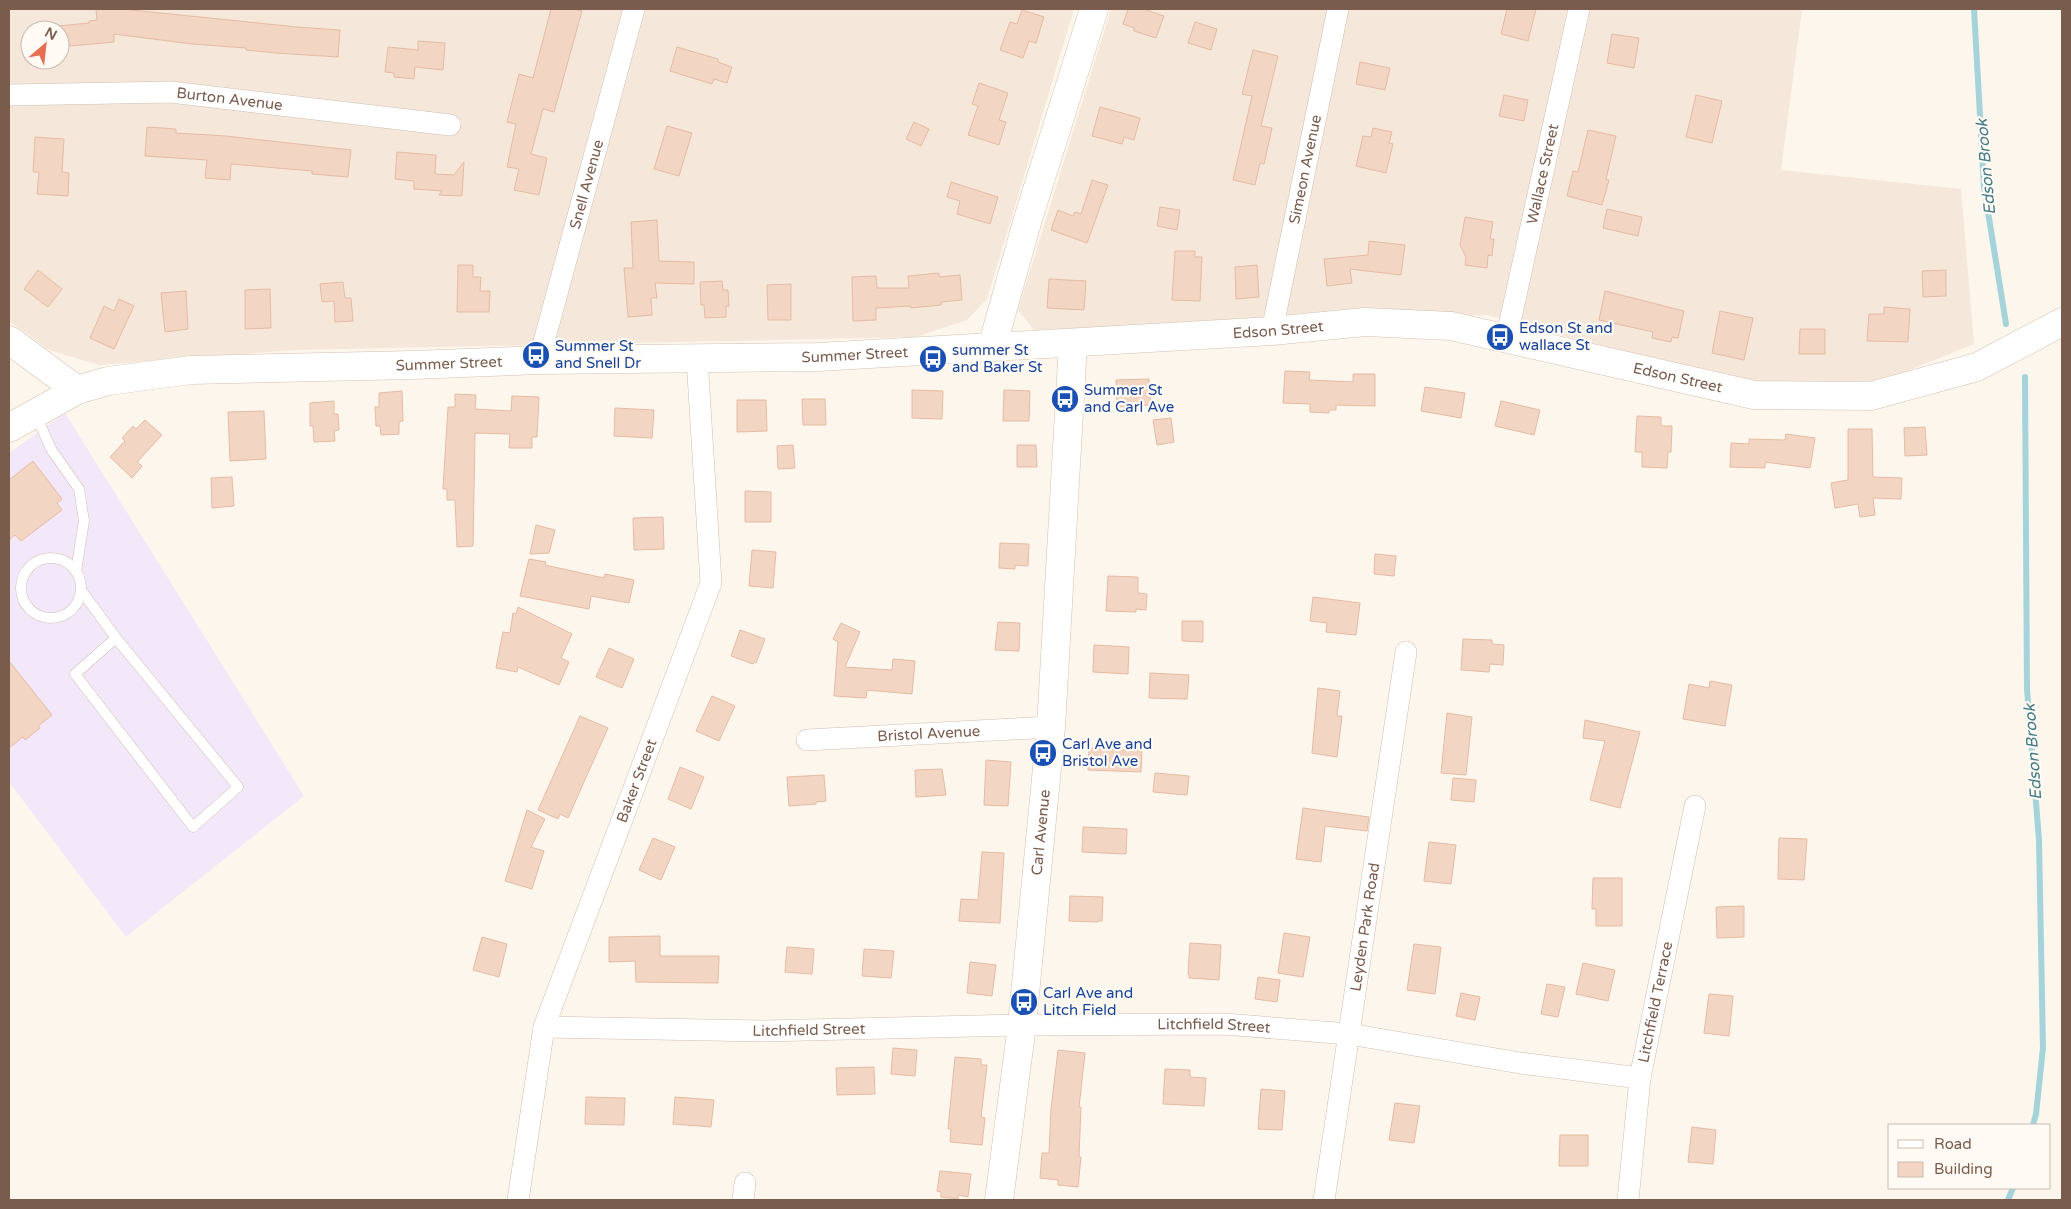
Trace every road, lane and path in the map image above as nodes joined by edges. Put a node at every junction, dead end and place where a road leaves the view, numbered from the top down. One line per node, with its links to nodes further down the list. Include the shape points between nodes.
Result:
1 (634, 9): 14 (street, Snell Avenue)
2 (1094, 9): 12 (street, via 1028,219)
3 (1338, 9): 8 (street, Simeon Avenue)
4 (1579, 9): 10 (street, Wallace Street)
5 (9, 95): 6 (street, Burton Avenue, via 170,92)
6 (450, 125)
7 (2062, 322): 10 (street, Edson Street, via 1976,367 1871,396 1754,395)
8 (1272, 331): 10 (street, Edson Street, via 1366,322 1451,326); 11 (street, Edson Street)
9 (9, 340): 15 (street)
10 (1506, 340)
11 (1073, 343): 12 (street, Summer Street); 22 (street, Carl Avenue)
12 (992, 347): 13 (street, Summer Street, via 818,357)
13 (697, 358): 14 (street, Summer Street); 26 (street, Baker Street, via 711,583)
14 (539, 360): 15 (street, Summer Street, via 191,370 108,381)
15 (77, 390): 16 (street, Summer Street)
16 (36, 414): 17 (street, Summer Street); 18 (lane, via 51,449 79,489 84,521)
17 (9, 428)
18 (76, 571): 19 (lane); 19 (lane, via 61,559 41,559 26,571 21,590 29,608 46,618 56,618 73,608)
19 (81, 590): 20 (lane)
20 (116, 638): 20 (lane, via 238,787 193,827 75,674)
21 (1406, 652): 27 (street, Leyden Park Road)
22 (1051, 727): 23 (street, Bristol Avenue); 25 (street, Carl Avenue)
23 (806, 740)
24 (1695, 806): 28 (street, Litchfield Terrace)
25 (1022, 1025): 26 (street, Litchfield Street, via 763,1031); 27 (street, Litchfield Street, via 1224,1024); 30 (street, Carl Avenue)
26 (544, 1027): 29 (street, Baker Street)
27 (1349, 1034): 28 (street, Litchfield Street, via 1520,1063); 31 (street, Leyden Park Road)
28 (1640, 1078): 32 (street, Litchfield Terrace)
29 (518, 1200)
30 (999, 1200)
31 (1324, 1200)
32 (1628, 1200)

